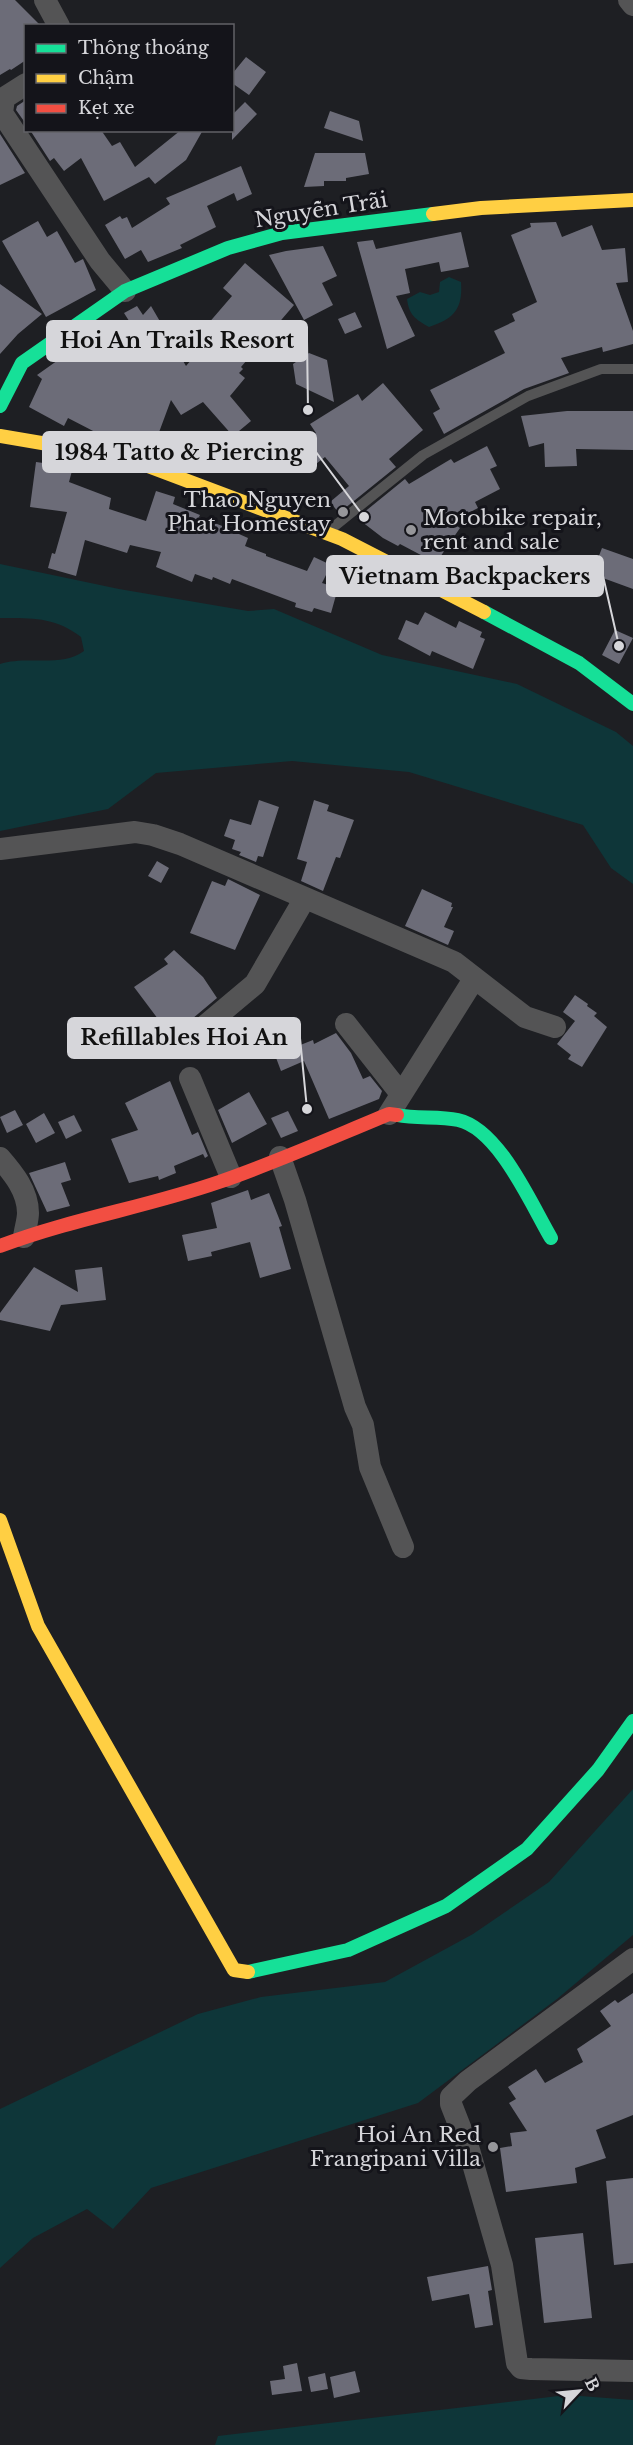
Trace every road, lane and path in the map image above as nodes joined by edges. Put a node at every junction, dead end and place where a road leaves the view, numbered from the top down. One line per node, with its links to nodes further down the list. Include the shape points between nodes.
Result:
1 (45, 0): 4 (street)
2 (629, 0): 3 (street)
3 (633, 5)
4 (58, 24)
5 (24, 85): 7 (street, via 4,98 2,113 100,261)
6 (633, 200): 7 (street, Nguyễn Trãi, via 481,208 282,233 228,248)
7 (125, 291): 9 (street, Nguyễn Trãi, via 22,363)
8 (633, 369): 11 (lane, via 601,369 528,396 423,455)
9 (0, 406)
10 (0, 436): 11 (street, via 124,457)
11 (327, 533): 12 (street, via 579,663)
12 (633, 704)
13 (0, 849): 14 (street, via 135,832 153,835)
14 (305, 898): 15 (street, via 454,962); 18 (street, via 255,984)
15 (474, 979): 17 (street, via 525,1017); 20 (street)
16 (346, 1024): 20 (street)
17 (555, 1027)
18 (187, 1041)
19 (189, 1078): 24 (street)
20 (401, 1095): 21 (street)
21 (389, 1114): 22 (street); 25 (street, via 459,1120 489,1137)
22 (280, 1157): 24 (street); 28 (street, via 363,1425 370,1467)
23 (0, 1158): 26 (street, via 17,1177 28,1213)
24 (231, 1177): 26 (street, via 125,1211)
25 (550, 1238)
26 (7, 1242)
27 (0, 1520): 29 (street, via 38,1626 234,1970 249,1972 348,1950 446,1906 527,1850 598,1770)
28 (403, 1547)
29 (633, 1721)
30 (633, 1959): 31 (street, via 451,2097 502,2265 517,2363 521,2368 531,2369)
31 (633, 2371)

